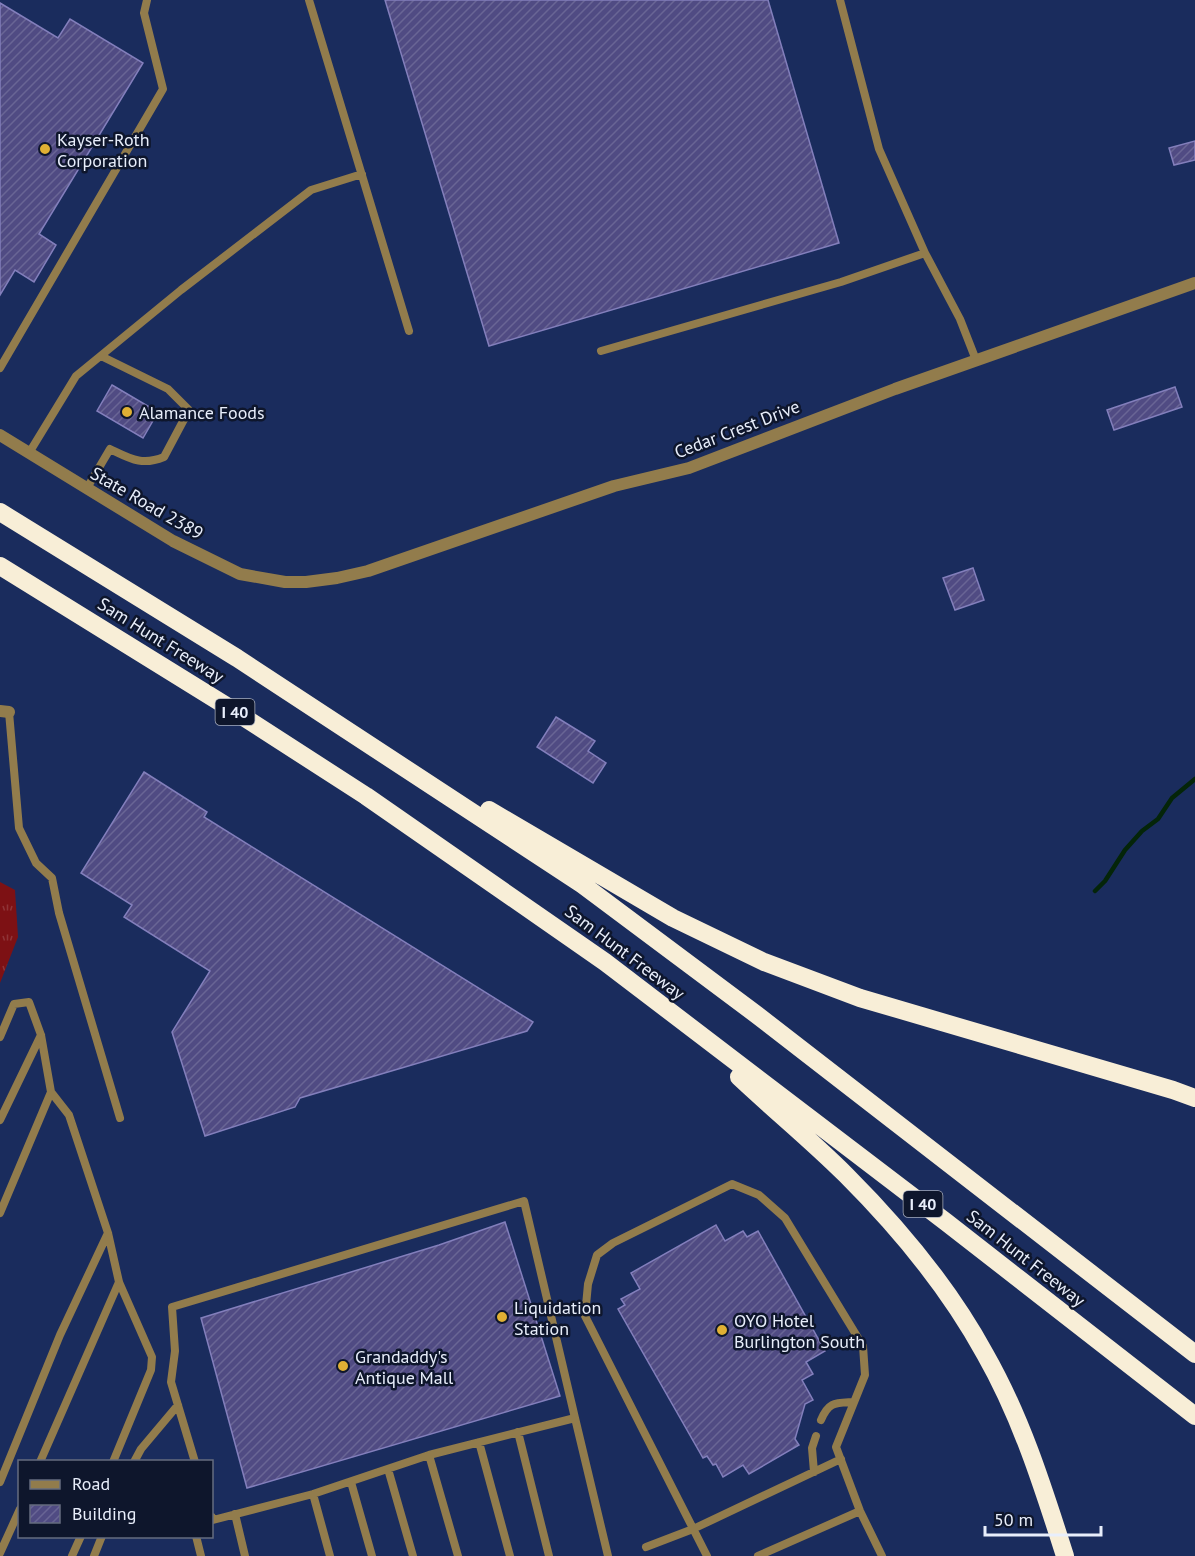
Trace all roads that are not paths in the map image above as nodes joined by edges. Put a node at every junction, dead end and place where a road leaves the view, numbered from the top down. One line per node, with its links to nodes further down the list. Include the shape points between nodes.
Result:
1 (147, 0): 11 (lane, via 144,13 163,89)
2 (309, 0): 4 (lane)
3 (840, 0): 5 (lane, via 879,149)
4 (362, 174): 7 (lane); 9 (lane, via 311,190)
5 (925, 253): 8 (lane, via 841,282); 10 (lane, via 960,319)
6 (1195, 283): 10 (street, Cedar Crest Drive)
7 (409, 331)
8 (601, 351)
9 (101, 356): 13 (lane, via 76,376); 14 (lane, via 168,389 189,410 164,457 139,461 110,449)
10 (975, 360): 17 (street, Cedar Crest Drive, via 689,468 614,486 368,571)
11 (2, 365)
12 (0, 435): 13 (street, State Road 2389)
13 (29, 453): 14 (street, State Road 2389)
14 (87, 488): 17 (street, State Road 2389, via 173,541 240,574)
15 (0, 512): 19 (highway, Sam Hunt Freeway / I 40)
16 (0, 566): 20 (highway, Sam Hunt Freeway / I 40, via 366,796)
17 (285, 582)
18 (4, 711): 25 (lane, via 19,828 36,863 52,878)
19 (334, 721): 24 (highway, via 673,918 764,962 860,998); 30 (highway, Sam Hunt Freeway / I 40, via 592,892 758,1015)
20 (649, 995): 33 (highway, Sam Hunt Freeway / I 40); 74 (highway, via 845,1174 917,1255 960,1313 1006,1395 1029,1448)
21 (41, 1035): 22 (lane, via 29,1002 14,1004); 23 (lane); 26 (lane)
22 (0, 1037)
23 (51, 1092): 27 (lane); 28 (lane, via 69,1115)
24 (1195, 1098)
25 (120, 1118)
26 (0, 1120)
27 (0, 1213)
28 (108, 1233): 29 (lane); 47 (lane, via 60,1335)
29 (119, 1282): 41 (lane); 42 (lane, via 152,1357 151,1370)
30 (1195, 1354)
31 (854, 1402): 35 (lane, via 834,1403 826,1408); 40 (lane, via 836,1447); 54 (lane, via 865,1375 863,1346 784,1218 759,1195 732,1185 613,1243 597,1255 588,1284 585,1316)
32 (178, 1406): 34 (lane, via 171,1382 175,1351 172,1307 524,1201); 43 (lane); 44 (lane)
33 (1195, 1416)
34 (575, 1418): 36 (lane); 70 (lane)
35 (821, 1420)
36 (518, 1432): 38 (lane); 69 (lane)
37 (816, 1436): 46 (lane, via 812,1448)
38 (479, 1442): 39 (lane); 68 (lane)
39 (429, 1455): 45 (lane); 67 (lane)
40 (841, 1459): 46 (lane); 50 (lane)
41 (40, 1460)
42 (113, 1460)
43 (135, 1460)
44 (195, 1460)
45 (388, 1469): 48 (lane); 66 (lane)
46 (814, 1472): 54 (lane)
47 (0, 1482)
48 (351, 1482): 49 (lane); 65 (lane)
49 (313, 1494): 52 (lane); 64 (lane)
50 (860, 1511): 72 (lane); 73 (lane)
51 (18, 1513): 59 (lane)
52 (235, 1514): 53 (lane); 63 (lane)
53 (213, 1519)
54 (693, 1529): 58 (lane); 71 (lane)
55 (80, 1538): 60 (lane)
56 (101, 1538): 61 (lane)
57 (196, 1538): 62 (lane)
58 (646, 1546)
59 (0, 1553)
60 (72, 1556)
61 (94, 1556)
62 (201, 1556)
63 (245, 1556)
64 (330, 1556)
65 (372, 1556)
66 (413, 1556)
67 (458, 1556)
68 (510, 1556)
69 (549, 1556)
70 (608, 1556)
71 (707, 1556)
72 (758, 1556)
73 (882, 1556)
74 (1065, 1556)

